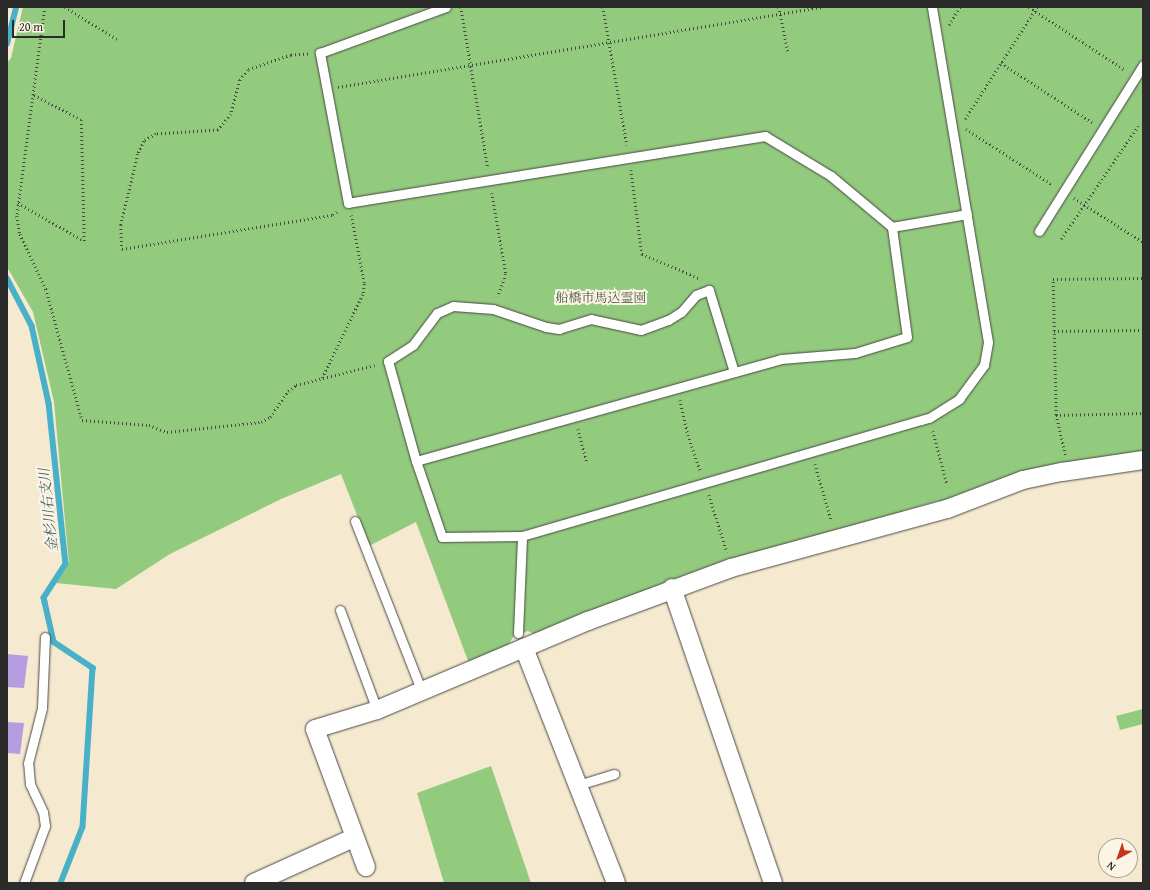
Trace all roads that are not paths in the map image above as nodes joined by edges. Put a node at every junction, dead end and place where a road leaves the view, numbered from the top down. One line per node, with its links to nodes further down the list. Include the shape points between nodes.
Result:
1 (446, 7): 5 (lane, via 320,53 348,203 764,136 831,176)
2 (932, 7): 4 (lane)
3 (1143, 65): 6 (lane)
4 (967, 214): 5 (lane); 11 (lane, via 988,342 984,365 959,399 929,418)
5 (892, 227): 7 (lane, via 907,337 855,353 781,358)
6 (1039, 231)
7 (734, 372): 9 (lane); 9 (lane, via 709,290 696,295 681,312 668,320 641,330 591,320 559,329 493,309 453,306 437,313 413,346 388,361)
8 (1143, 460): 12 (street, via 1023,480 947,509 746,564)
9 (416, 461): 11 (lane, via 442,537)
10 (354, 521): 16 (lane)
11 (522, 536): 15 (lane)
12 (672, 588): 15 (street); 25 (street)
13 (340, 610): 17 (lane)
14 (45, 637): 22 (lane, via 42,708 28,763 30,784 43,812 46,826)
15 (521, 641): 16 (street); 19 (street)
16 (422, 692): 17 (street)
17 (376, 710): 20 (street, via 315,729)
18 (614, 774): 19 (lane)
19 (578, 785): 24 (street)
20 (353, 838): 21 (street); 23 (street)
21 (366, 867)
22 (24, 883)
23 (254, 883)
24 (616, 883)
25 (773, 883)

